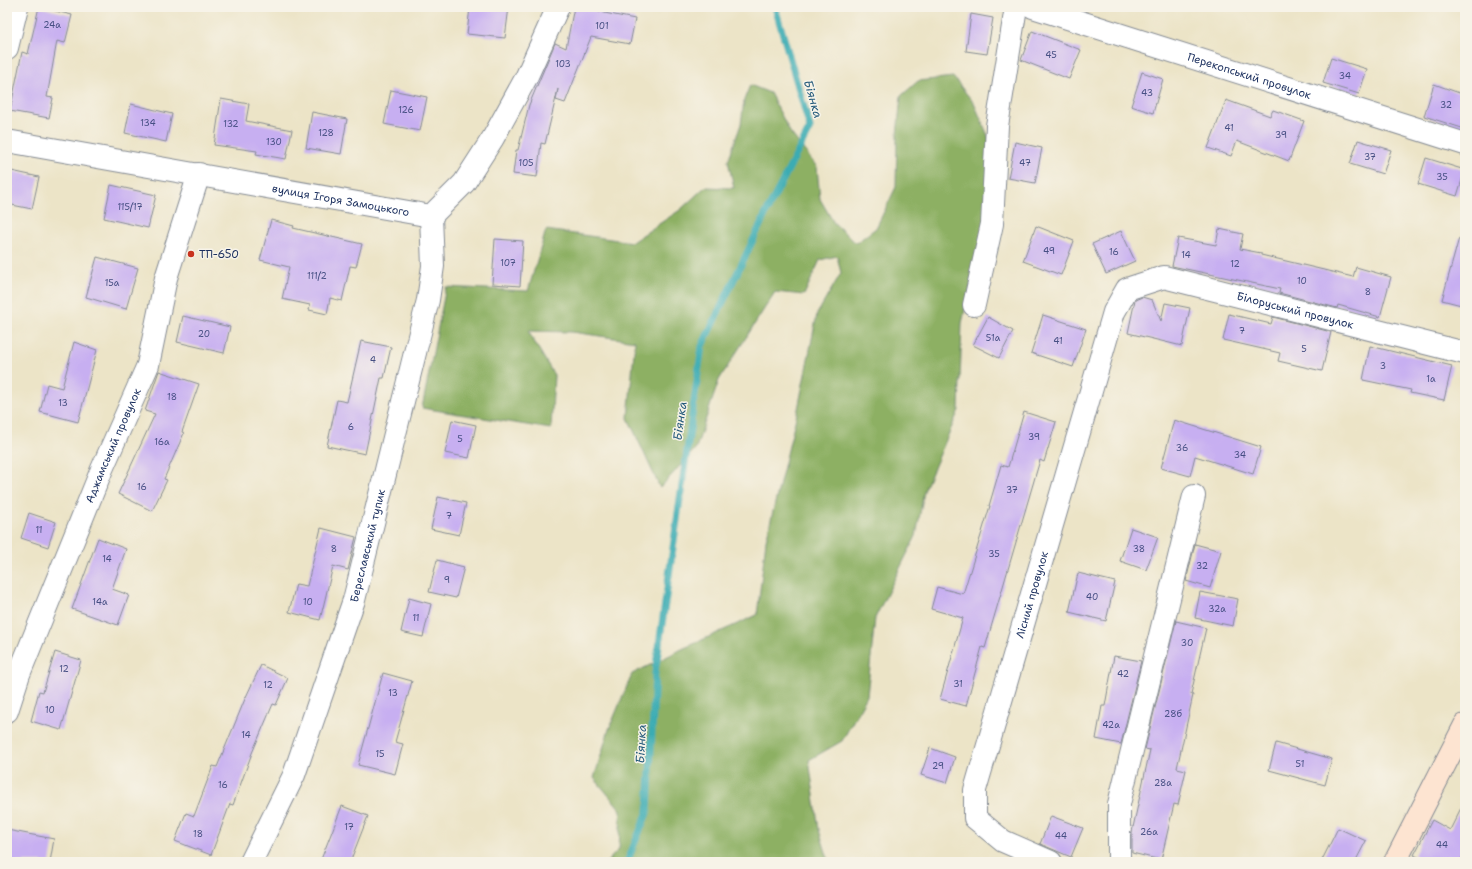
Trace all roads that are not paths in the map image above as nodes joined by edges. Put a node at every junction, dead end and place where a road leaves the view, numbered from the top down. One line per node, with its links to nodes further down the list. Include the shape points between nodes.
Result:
1 (17, 7): 5 (street)
2 (558, 7): 9 (street, via 526,78 493,138 464,183)
3 (1016, 7): 11 (street, via 997,126 992,224)
4 (1033, 7): 7 (street, Перекопський провулок)
5 (7, 48)
6 (7, 141): 8 (street, вулиця Ігоря Замоцького)
7 (1465, 144)
8 (200, 174): 9 (street, вулиця Ігоря Замоцького); 14 (street, Аджамський провулок, via 166,278 148,365 100,475 19,674)
9 (431, 216): 16 (street, Береславський тупик, via 433,266 428,300 354,600 294,776)
10 (1127, 289): 12 (street, Білоруський провулок, via 1164,277); 17 (street, Лісний провулок, via 1114,312 975,790 975,818 1003,841)
11 (974, 305)
12 (1465, 353)
13 (1194, 496): 18 (street, via 1119,804)
14 (7, 711)
15 (1465, 725): 19 (main road)
16 (251, 862)
17 (1051, 862)
18 (1119, 862)
19 (1395, 862)

